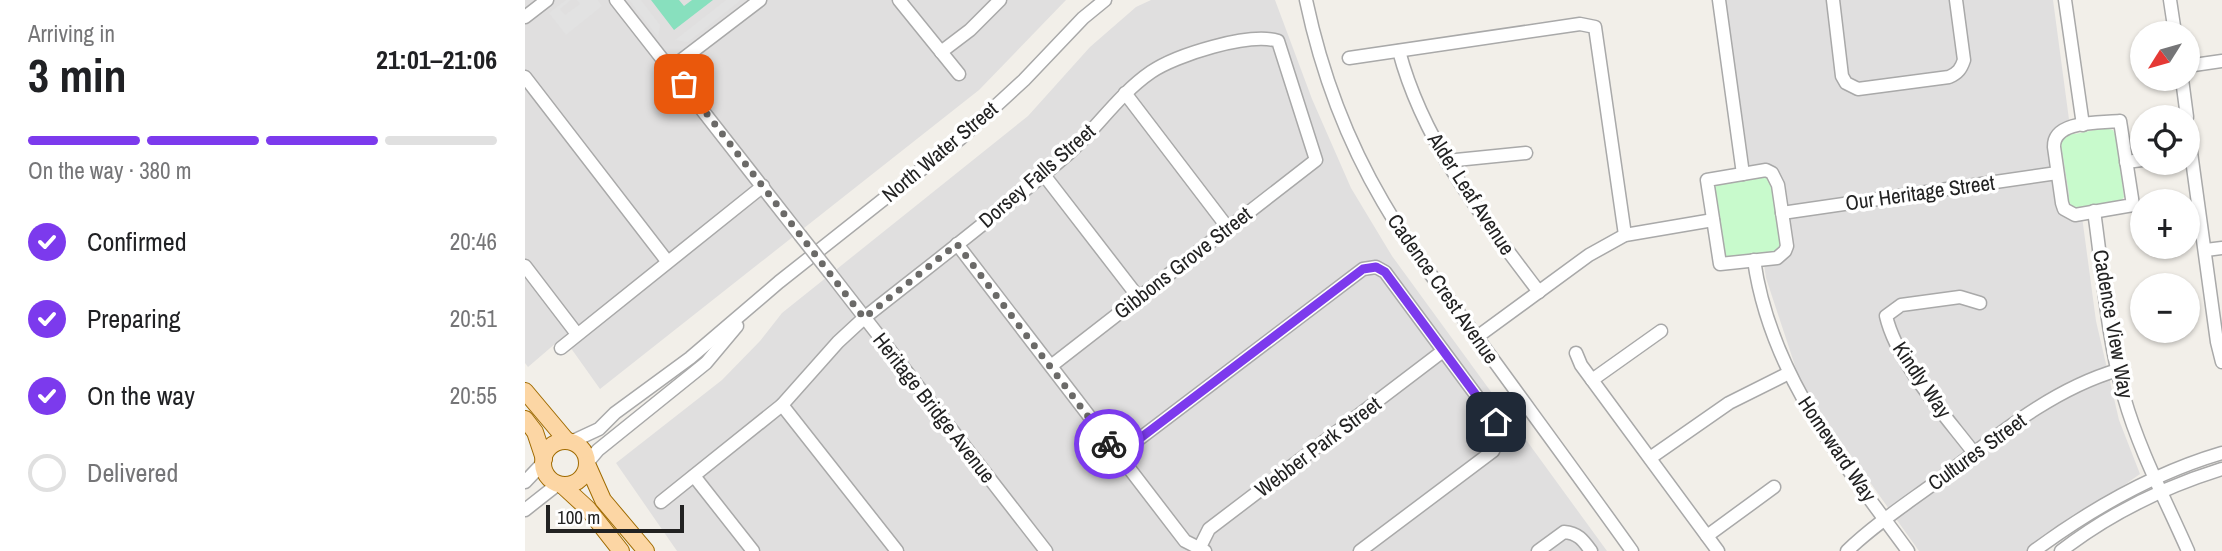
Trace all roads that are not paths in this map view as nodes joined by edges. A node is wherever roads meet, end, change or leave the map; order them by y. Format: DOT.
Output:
graph roads {
  1 [pos="547,0"];
  2 [pos="616,0"];
  3 [pos="759,0"];
  4 [pos="899,0"];
  5 [pos="1000,0"];
  6 [pos="1105,0"];
  7 [pos="1306,0"];
  8 [pos="1719,0"];
  9 [pos="1833,0"];
  10 [pos="1956,0"];
  11 [pos="2065,0"];
  12 [pos="2170,0"];
  13 [pos="525,17"];
  14 [pos="2173,21"];
  15 [pos="1399,51"];
  16 [pos="941,52"];
  17 [pos="1349,58"];
  18 [pos="2222,61"];
  19 [pos="2200,64"];
  20 [pos="671,68"];
  21 [pos="959,74"];
  22 [pos="525,76"];
  23 [pos="1125,93"];
  24 [pos="2083,125"];
  25 [pos="1527,153"];
  26 [pos="1315,160"];
  27 [pos="1446,161"];
  28 [pos="2126,162"];
  29 [pos="2130,162"];
  30 [pos="2057,173"];
  31 [pos="1743,174"];
  32 [pos="1044,175"];
  33 [pos="2193,175"];
  34 [pos="763,186"];
  35 [pos="2094,211"];
  36 [pos="1782,213"];
  37 [pos="1713,220"];
  38 [pos="1228,228"];
  39 [pos="1625,235"];
  40 [pos="957,244"];
  41 [pos="2222,248"];
  42 [pos="2206,250"];
  43 [pos="1754,260"];
  44 [pos="667,261"];
  45 [pos="525,266"];
  46 [pos="1539,292"];
  47 [pos="765,294"];
  48 [pos="1139,298"];
  49 [pos="1980,303"];
  50 [pos="864,318"];
  51 [pos="1661,331"];
  52 [pos="577,334"];
  53 [pos="1477,337"];
  54 [pos="2219,342"];
  55 [pos="561,348"];
  56 [pos="1443,351"];
  57 [pos="1576,353"];
  58 [pos="2222,362"];
  59 [pos="1051,366"];
  60 [pos="2118,370"];
  61 [pos="1789,373"];
  62 [pos="1592,380"];
  63 [pos="525,391"];
  64 [pos="782,405"];
  65 [pos="525,419"];
  66 [pos="569,442"];
  67 [pos="1974,453"];
  68 [pos="2222,453"];
  69 [pos="1118,455"];
  70 [pos="1650,458"];
  71 [pos="543,461"];
  72 [pos="587,464"];
  73 [pos="2222,469"];
  74 [pos="695,476"];
  75 [pos="2156,477"];
  76 [pos="525,482"];
  77 [pos="560,484"];
  78 [pos="1774,487"];
  79 [pos="2162,491"];
  80 [pos="661,502"];
  81 [pos="525,510"];
  82 [pos="1885,520"];
  83 [pos="1707,536"];
  84 [pos="1201,550"];
  85 [pos="621,551"];
  86 [pos="646,551"];
  87 [pos="753,551"];
  88 [pos="897,551"];
  89 [pos="1046,551"];
  90 [pos="1360,551"];
  91 [pos="1538,551"];
  92 [pos="1591,551"];
  93 [pos="1632,551"];
  94 [pos="1718,551"];
  95 [pos="1847,551"];
  96 [pos="1907,551"];
  97 [pos="2034,551"];
  98 [pos="2061,551"];
  99 [pos="2188,551"];
  1 -- 13 [label="street"];
  2 -- 20 [label="street, Heritage Bridge Avenue"];
  3 -- 20 [label="street"];
  4 -- 16 [label="street"];
  5 -- 16 [label="street"];
  6 -- 47 [label="street, North Water Street"];
  7 -- 53 [label="street, Cadence Crest Avenue"];
  8 -- 31 [label="street"];
  9 -- 10 [label="street"];
  11 -- 24 [label="street"];
  12 -- 14 [label="street"];
  15 -- 17 [label="street"];
  15 -- 27 [label="street, Alder Leaf Avenue"];
  15 -- 39 [label="street"];
  16 -- 21 [label="street"];
  18 -- 19 [label="street"];
  20 -- 34 [label="street, Heritage Bridge Avenue"];
  22 -- 44 [label="street"];
  23 -- 26 [label="street, Dorsey Falls Street"];
  23 -- 32 [label="street, Dorsey Falls Street"];
  23 -- 38 [label="street"];
  24 -- 28 [label="street"];
  24 -- 30 [label="street"];
  25 -- 27 [label="street"];
  26 -- 38 [label="street, Gibbons Grove Street"];
  27 -- 46 [label="street, Alder Leaf Avenue"];
  28 -- 29 [label="street"];
  28 -- 35 [label="street"];
  30 -- 35 [label="street"];
  30 -- 36 [label="street, Our Heritage Street"];
  31 -- 36 [label="street"];
  31 -- 37 [label="street"];
  32 -- 40 [label="street, Dorsey Falls Street"];
  32 -- 48 [label="street"];
  33 -- 42 [label="street"];
  34 -- 44 [label="street"];
  34 -- 50 [label="street, Heritage Bridge Avenue, bridge"];
  35 -- 60 [label="street, Cadence View Way"];
  36 -- 43 [label="street"];
  37 -- 39 [label="street"];
  37 -- 43 [label="street"];
  38 -- 48 [label="street, Gibbons Grove Street"];
  39 -- 46 [label="street"];
  40 -- 50 [label="street, Dorsey Falls Street"];
  40 -- 59 [label="street"];
  41 -- 42 [label="street"];
  42 -- 54 [label="street"];
  43 -- 61 [label="street, Homeward Way"];
  44 -- 52 [label="street"];
  45 -- 52 [label="street"];
  46 -- 53 [label="street"];
  47 -- 66 [label="street, North Water Street"];
  47 -- 72 [label="street, North Water Street"];
  48 -- 59 [label="street, Gibbons Grove Street"];
  49 -- 67 [label="street, Kindly Way"];
  50 -- 64 [label="street, Dorsey Falls Street"];
  50 -- 89 [label="street, Heritage Bridge Avenue"];
  51 -- 62 [label="street"];
  52 -- 55 [label="street"];
  53 -- 93 [label="street, Cadence Crest Avenue"];
  54 -- 58 [label="street"];
  56 -- 69 [label="street"];
  56 -- 84 [label="street, Webber Park Street"];
  56 -- 90 [label="street"];
  57 -- 62 [label="street"];
  59 -- 69 [label="street"];
  60 -- 67 [label="street, Cultures Street"];
  60 -- 75 [label="street, Cadence View Way"];
  61 -- 70 [label="street"];
  61 -- 82 [label="street, Homeward Way"];
  62 -- 70 [label="street"];
  63 -- 66 [label="main road"];
  64 -- 74 [label="street, Dorsey Falls Street"];
  64 -- 88 [label="street"];
  65 -- 71 [label="main road"];
  66 -- 71 [label="main road"];
  66 -- 72 [label="main road"];
  67 -- 82 [label="street, Cultures Street"];
  68 -- 75 [label="street"];
  69 -- 84 [label="street"];
  70 -- 83 [label="street"];
  71 -- 76 [label="street"];
  71 -- 77 [label="main road"];
  72 -- 77 [label="main road"];
  72 -- 86 [label="main road"];
  73 -- 79 [label="street"];
  74 -- 80 [label="street, Dorsey Falls Street"];
  74 -- 87 [label="street"];
  75 -- 79 [label="street, Cadence View Way"];
  75 -- 97 [label="street"];
  77 -- 81 [label="street"];
  77 -- 85 [label="main road"];
  78 -- 83 [label="street"];
  79 -- 98 [label="street"];
  79 -- 99 [label="street, Cadence View Way"];
  82 -- 95 [label="street, Cultures Street"];
  82 -- 96 [label="street, Homeward Way"];
  83 -- 94 [label="street"];
  91 -- 92 [label="street"];
}
